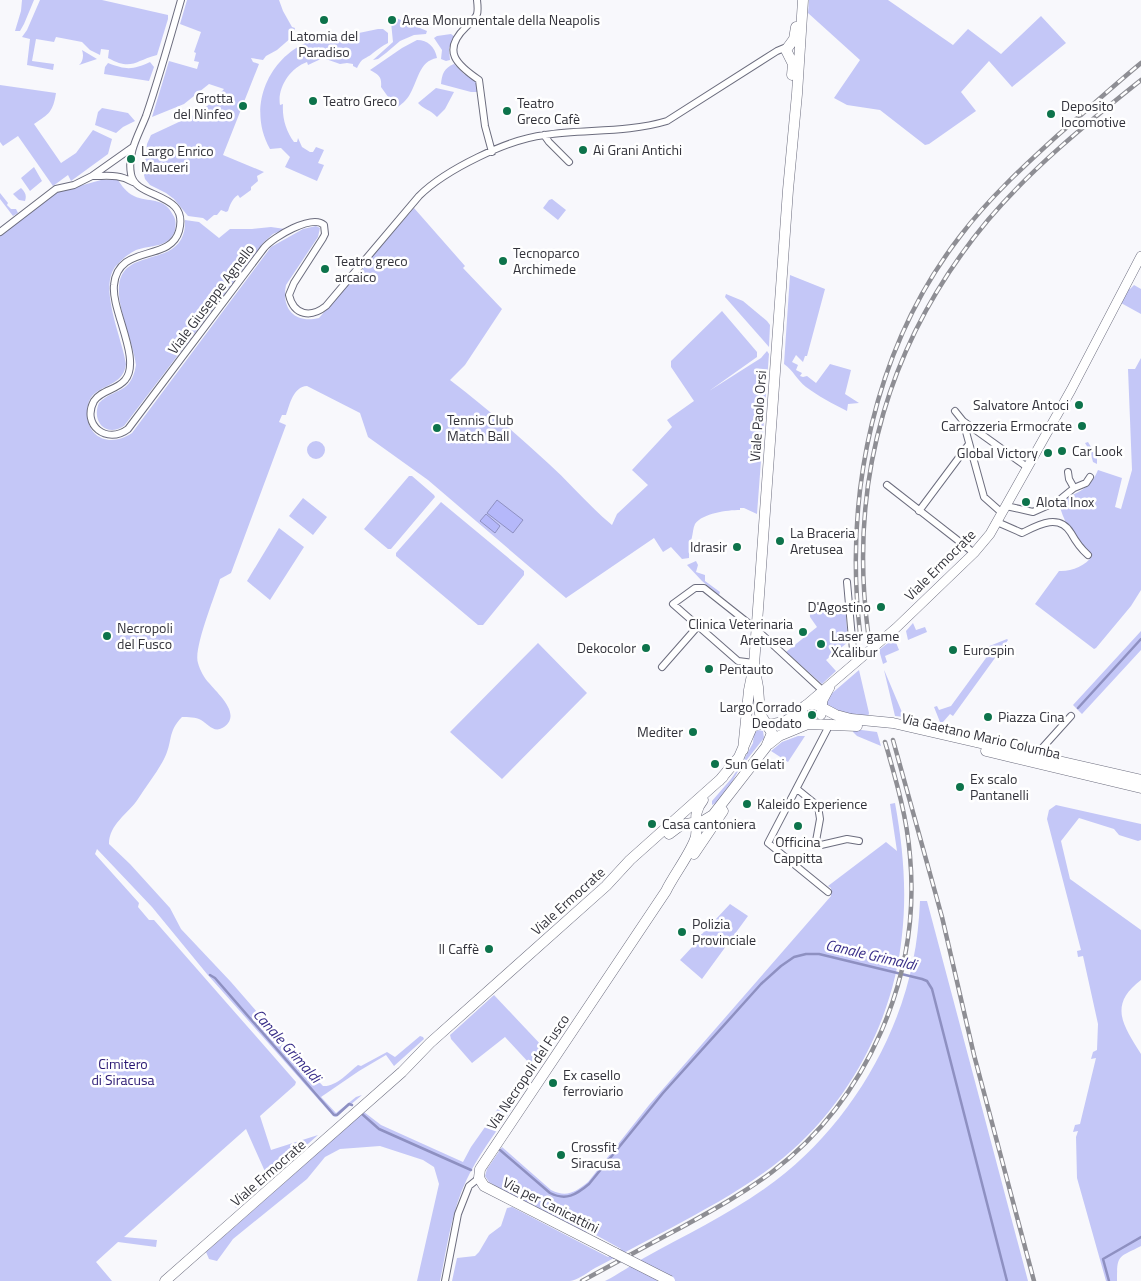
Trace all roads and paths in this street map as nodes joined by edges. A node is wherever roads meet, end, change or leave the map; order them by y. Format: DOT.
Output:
graph roads {
  1 [pos="181,0"];
  2 [pos="477,0"];
  3 [pos="798,0"];
  4 [pos="804,0"];
  5 [pos="793,51"];
  6 [pos="770,56"];
  7 [pos="544,135"];
  8 [pos="133,147"];
  9 [pos="492,152"];
  10 [pos="569,162"];
  11 [pos="92,176"];
  12 [pos="133,182"];
  13 [pos="0,232"];
  14 [pos="1141,256"];
  15 [pos="956,411"];
  16 [pos="963,421"];
  17 [pos="969,444"];
  18 [pos="1027,467"];
  19 [pos="1068,472"];
  20 [pos="1090,477"];
  21 [pos="887,485"];
  22 [pos="1074,488"];
  23 [pos="1004,510"];
  24 [pos="920,511"];
  25 [pos="997,522"];
  26 [pos="974,553"];
  27 [pos="1088,554"];
  28 [pos="847,582"];
  29 [pos="698,626"];
  30 [pos="756,630"];
  31 [pos="857,661"];
  32 [pos="754,664"];
  33 [pos="662,667"];
  34 [pos="826,688"];
  35 [pos="804,707"];
  36 [pos="821,710"];
  37 [pos="1071,716"];
  38 [pos="766,724"];
  39 [pos="811,724"];
  40 [pos="830,724"];
  41 [pos="766,747"];
  42 [pos="743,750"];
  43 [pos="1035,756"];
  44 [pos="723,777"];
  45 [pos="1141,780"];
  46 [pos="738,783"];
  47 [pos="1141,788"];
  48 [pos="796,790"];
  49 [pos="705,798"];
  50 [pos="720,806"];
  51 [pos="693,826"];
  52 [pos="706,838"];
  53 [pos="859,841"];
  54 [pos="606,886"];
  55 [pos="666,891"];
  56 [pos="828,892"];
  57 [pos="479,1178"];
  58 [pos="231,1219"];
  59 [pos="157,1281"];
  60 [pos="165,1281"];
  61 [pos="445,1281"];
  62 [pos="670,1281"];
  1 -- 8 [label="street"];
  2 -- 9 [label="street"];
  3 -- 5 [label="main road"];
  4 -- 5 [label="main road"];
  5 -- 6 [label="street, Viale Giuseppe Agnello"];
  5 -- 6 [label="street"];
  5 -- 30 [label="main road, Viale Paolo Orsi"];
  6 -- 7 [label="street, Viale Giuseppe Agnello"];
  7 -- 9 [label="street, Viale Giuseppe Agnello"];
  7 -- 10 [label="street"];
  8 -- 11 [label="street"];
  8 -- 12 [label="street"];
  9 -- 12 [label="street, Viale Giuseppe Agnello"];
  11 -- 12 [label="street"];
  11 -- 13 [label="street"];
  14 -- 18 [label="main road, Viale Ermocrate"];
  15 -- 16 [label="street"];
  16 -- 17 [label="street"];
  16 -- 18 [label="street"];
  17 -- 23 [label="street"];
  17 -- 24 [label="street"];
  18 -- 23 [label="main road, Viale Ermocrate"];
  19 -- 22 [label="street"];
  20 -- 22 [label="street"];
  21 -- 24 [label="street"];
  22 -- 23 [label="street"];
  23 -- 25 [label="main road, Viale Ermocrate"];
  24 -- 26 [label="street"];
  25 -- 26 [label="main road, Viale Ermocrate"];
  25 -- 27 [label="street"];
  26 -- 31 [label="main road, Viale Ermocrate"];
  28 -- 31 [label="street"];
  29 -- 30 [label="street"];
  29 -- 32 [label="street"];
  29 -- 33 [label="street"];
  30 -- 32 [label="main road, Viale Paolo Orsi"];
  30 -- 34 [label="street"];
  31 -- 34 [label="main road, Viale Ermocrate"];
  32 -- 38 [label="main road"];
  32 -- 42 [label="main road"];
  34 -- 35 [label="main road, Viale Ermocrate"];
  34 -- 36 [label="main road"];
  35 -- 36 [label="main road"];
  35 -- 38 [label="main road"];
  35 -- 39 [label="main road"];
  36 -- 39 [label="main road"];
  36 -- 43 [label="main road, Via Gaetano Mario Columba"];
  37 -- 43 [label="street"];
  38 -- 41 [label="main road"];
  38 -- 42 [label="main road"];
  39 -- 40 [label="main road, Via Gaetano Mario Columba"];
  39 -- 41 [label="main road"];
  40 -- 47 [label="main road, Via Gaetano Mario Columba"];
  40 -- 48 [label="street"];
  41 -- 46 [label="main road"];
  42 -- 44 [label="main road"];
  43 -- 45 [label="main road, Via Gaetano Mario Columba"];
  44 -- 49 [label="main road"];
  44 -- 54 [label="main road, Viale Ermocrate"];
  46 -- 50 [label="main road"];
  46 -- 52 [label="main road"];
  48 -- 53 [label="street"];
  48 -- 56 [label="street"];
  49 -- 50 [label="main road"];
  49 -- 51 [label="main road"];
  50 -- 51 [label="main road"];
  51 -- 52 [label="street"];
  51 -- 54 [label="main road"];
  51 -- 55 [label="main road"];
  52 -- 55 [label="main road"];
  54 -- 58 [label="main road, Viale Ermocrate"];
  55 -- 57 [label="main road, Via Necropoli del Fusco"];
  57 -- 61 [label="street, Via Necropoli del Fusco"];
  57 -- 62 [label="main road, Via per Canicattini, bridge"];
  58 -- 59 [label="main road"];
  58 -- 60 [label="main road"];
}
